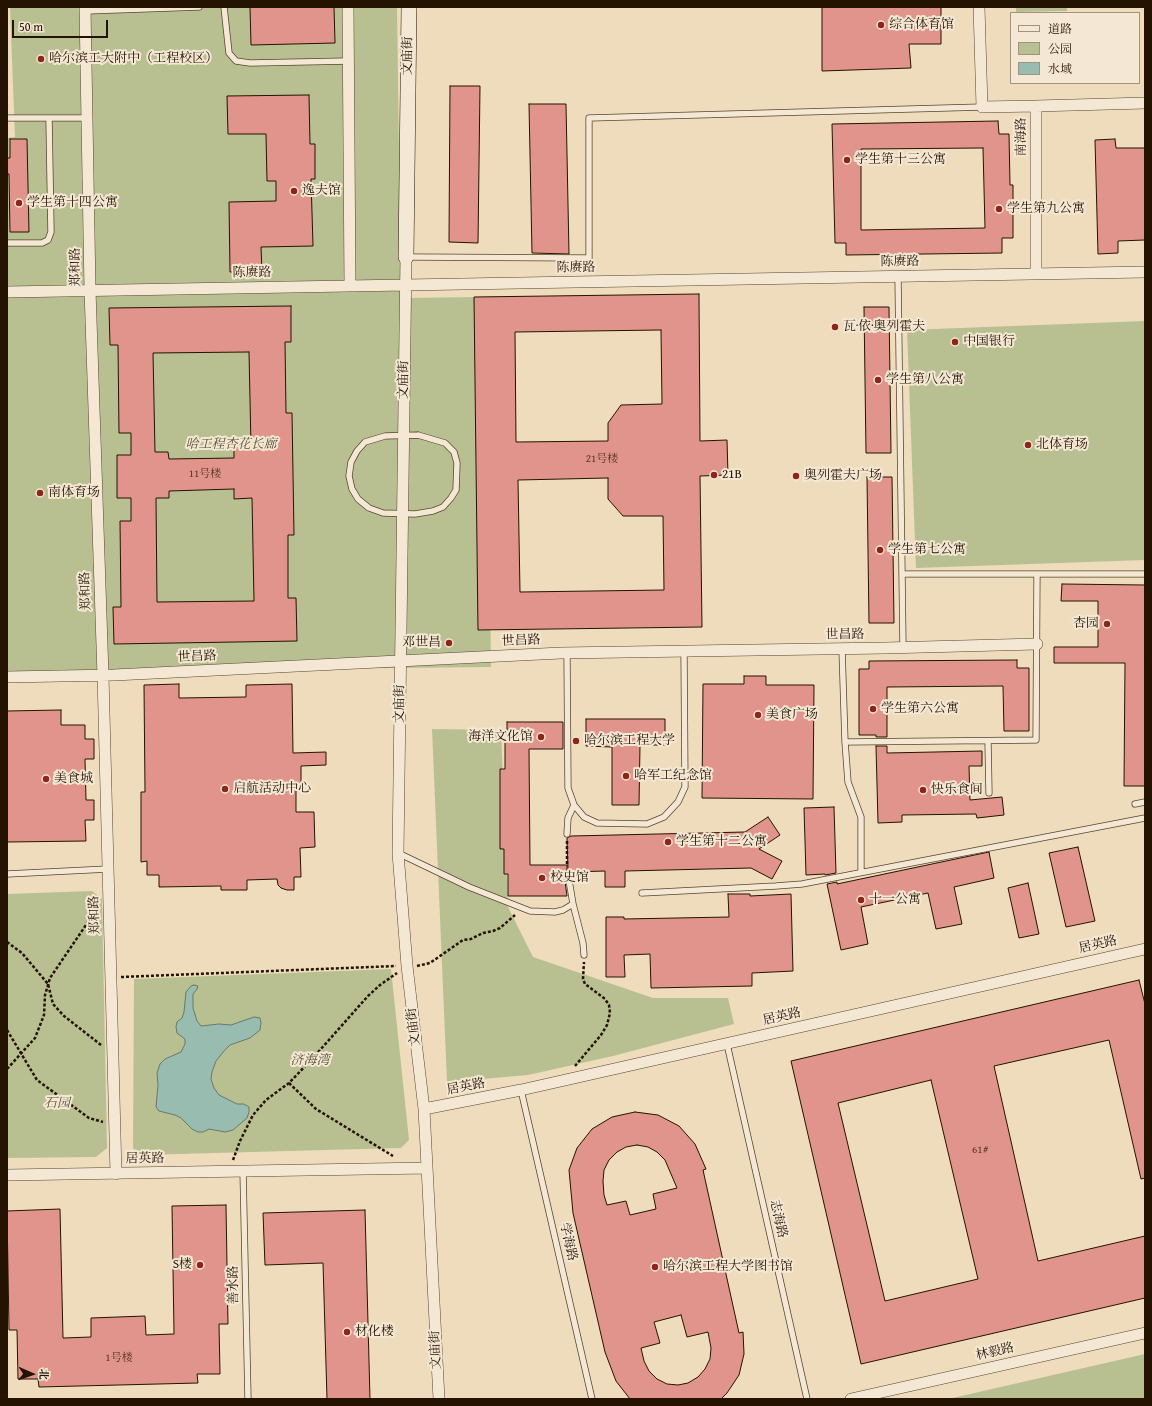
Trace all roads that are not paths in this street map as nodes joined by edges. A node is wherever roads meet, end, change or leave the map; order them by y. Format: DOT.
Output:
graph roads {
  1 [pos="199,7"];
  2 [pos="224,7"];
  3 [pos="348,7"];
  4 [pos="409,7"];
  5 [pos="979,7"];
  6 [pos="85,9"];
  7 [pos="349,61"];
  8 [pos="1145,103"];
  9 [pos="1036,106"];
  10 [pos="982,107"];
  11 [pos="7,118"];
  12 [pos="49,118"];
  13 [pos="87,118"];
  14 [pos="7,243"];
  15 [pos="406,257"];
  16 [pos="1145,272"];
  17 [pos="1036,274"];
  18 [pos="898,276"];
  19 [pos="406,285"];
  20 [pos="350,286"];
  21 [pos="90,290"];
  22 [pos="7,292"];
  23 [pos="404,435"];
  24 [pos="403,514"];
  25 [pos="902,574"];
  26 [pos="1037,574"];
  27 [pos="1145,574"];
  28 [pos="1037,644"];
  29 [pos="903,647"];
  30 [pos="842,648"];
  31 [pos="684,651"];
  32 [pos="567,653"];
  33 [pos="401,661"];
  34 [pos="103,675"];
  35 [pos="7,677"];
  36 [pos="988,740"];
  37 [pos="845,742"];
  38 [pos="989,793"];
  39 [pos="1145,802"];
  40 [pos="1135,804"];
  41 [pos="574,805"];
  42 [pos="1145,818"];
  43 [pos="567,834"];
  44 [pos="398,853"];
  45 [pos="108,869"];
  46 [pos="861,872"];
  47 [pos="7,874"];
  48 [pos="568,874"];
  49 [pos="642,893"];
  50 [pos="573,904"];
  51 [pos="1145,949"];
  52 [pos="584,955"];
  53 [pos="727,1044"];
  54 [pos="521,1090"];
  55 [pos="424,1109"];
  56 [pos="427,1168"];
  57 [pos="242,1171"];
  58 [pos="116,1174"];
  59 [pos="7,1175"];
  60 [pos="1145,1333"];
  61 [pos="248,1399"];
  62 [pos="439,1399"];
  63 [pos="592,1399"];
  64 [pos="807,1399"];
  65 [pos="851,1399"];
  1 -- 6 [label="lane"];
  2 -- 7 [label="lane"];
  3 -- 7 [label="street"];
  4 -- 15 [label="main road, 文庙街"];
  5 -- 10 [label="street"];
  6 -- 13 [label="street, 郑和路"];
  7 -- 20 [label="street"];
  8 -- 9 [label="street"];
  9 -- 10 [label="street, 南海路"];
  9 -- 17 [label="street, 南海路"];
  10 -- 15 [label="lane"];
  11 -- 12 [label="lane"];
  12 -- 13 [label="lane"];
  12 -- 14 [label="lane"];
  13 -- 21 [label="street, 郑和路"];
  15 -- 19 [label="street, 文庙街"];
  16 -- 17 [label="street, 陈赓路"];
  17 -- 18 [label="street, 陈赓路"];
  18 -- 19 [label="street, 陈赓路"];
  18 -- 25 [label="lane"];
  19 -- 20 [label="street, 陈赓路"];
  19 -- 23 [label="street, 文庙街"];
  20 -- 21 [label="street, 陈赓路"];
  21 -- 22 [label="street, 陈赓路"];
  21 -- 34 [label="street, 郑和路"];
  23 -- 24 [label="street, 文庙街"];
  23 -- 24 [label="lane"];
  23 -- 24 [label="lane"];
  24 -- 33 [label="street, 文庙街"];
  25 -- 26 [label="lane"];
  25 -- 29 [label="lane"];
  26 -- 27 [label="lane"];
  26 -- 28 [label="lane"];
  28 -- 29 [label="street, 世昌路"];
  28 -- 36 [label="lane"];
  29 -- 30 [label="street, 世昌路"];
  30 -- 31 [label="street, 世昌路"];
  30 -- 37 [label="lane"];
  31 -- 32 [label="street, 世昌路"];
  31 -- 41 [label="lane"];
  32 -- 33 [label="street, 世昌路"];
  32 -- 41 [label="lane"];
  33 -- 34 [label="street, 世昌路"];
  33 -- 44 [label="street, 文庙街"];
  34 -- 35 [label="street, 世昌路"];
  34 -- 45 [label="street, 郑和路"];
  36 -- 37 [label="lane"];
  36 -- 38 [label="lane"];
  37 -- 46 [label="lane"];
  39 -- 40 [label="lane"];
  41 -- 43 [label="lane"];
  42 -- 46 [label="lane"];
  44 -- 50 [label="lane"];
  44 -- 55 [label="street, 文庙街"];
  45 -- 47 [label="lane"];
  45 -- 58 [label="street, 郑和路"];
  46 -- 49 [label="lane"];
  48 -- 50 [label="lane"];
  50 -- 52 [label="lane"];
  51 -- 53 [label="street, 居英路"];
  53 -- 54 [label="street, 居英路"];
  53 -- 64 [label="lane, 志海路"];
  54 -- 55 [label="street, 居英路"];
  54 -- 63 [label="lane, 学海路"];
  55 -- 56 [label="street, 文庙街"];
  56 -- 57 [label="street, 居英路"];
  56 -- 62 [label="street, 文庙街"];
  57 -- 58 [label="street, 居英路"];
  57 -- 61 [label="lane, 善水路"];
  58 -- 59 [label="street, 居英路"];
  60 -- 65 [label="street, 林毅路"];
}
